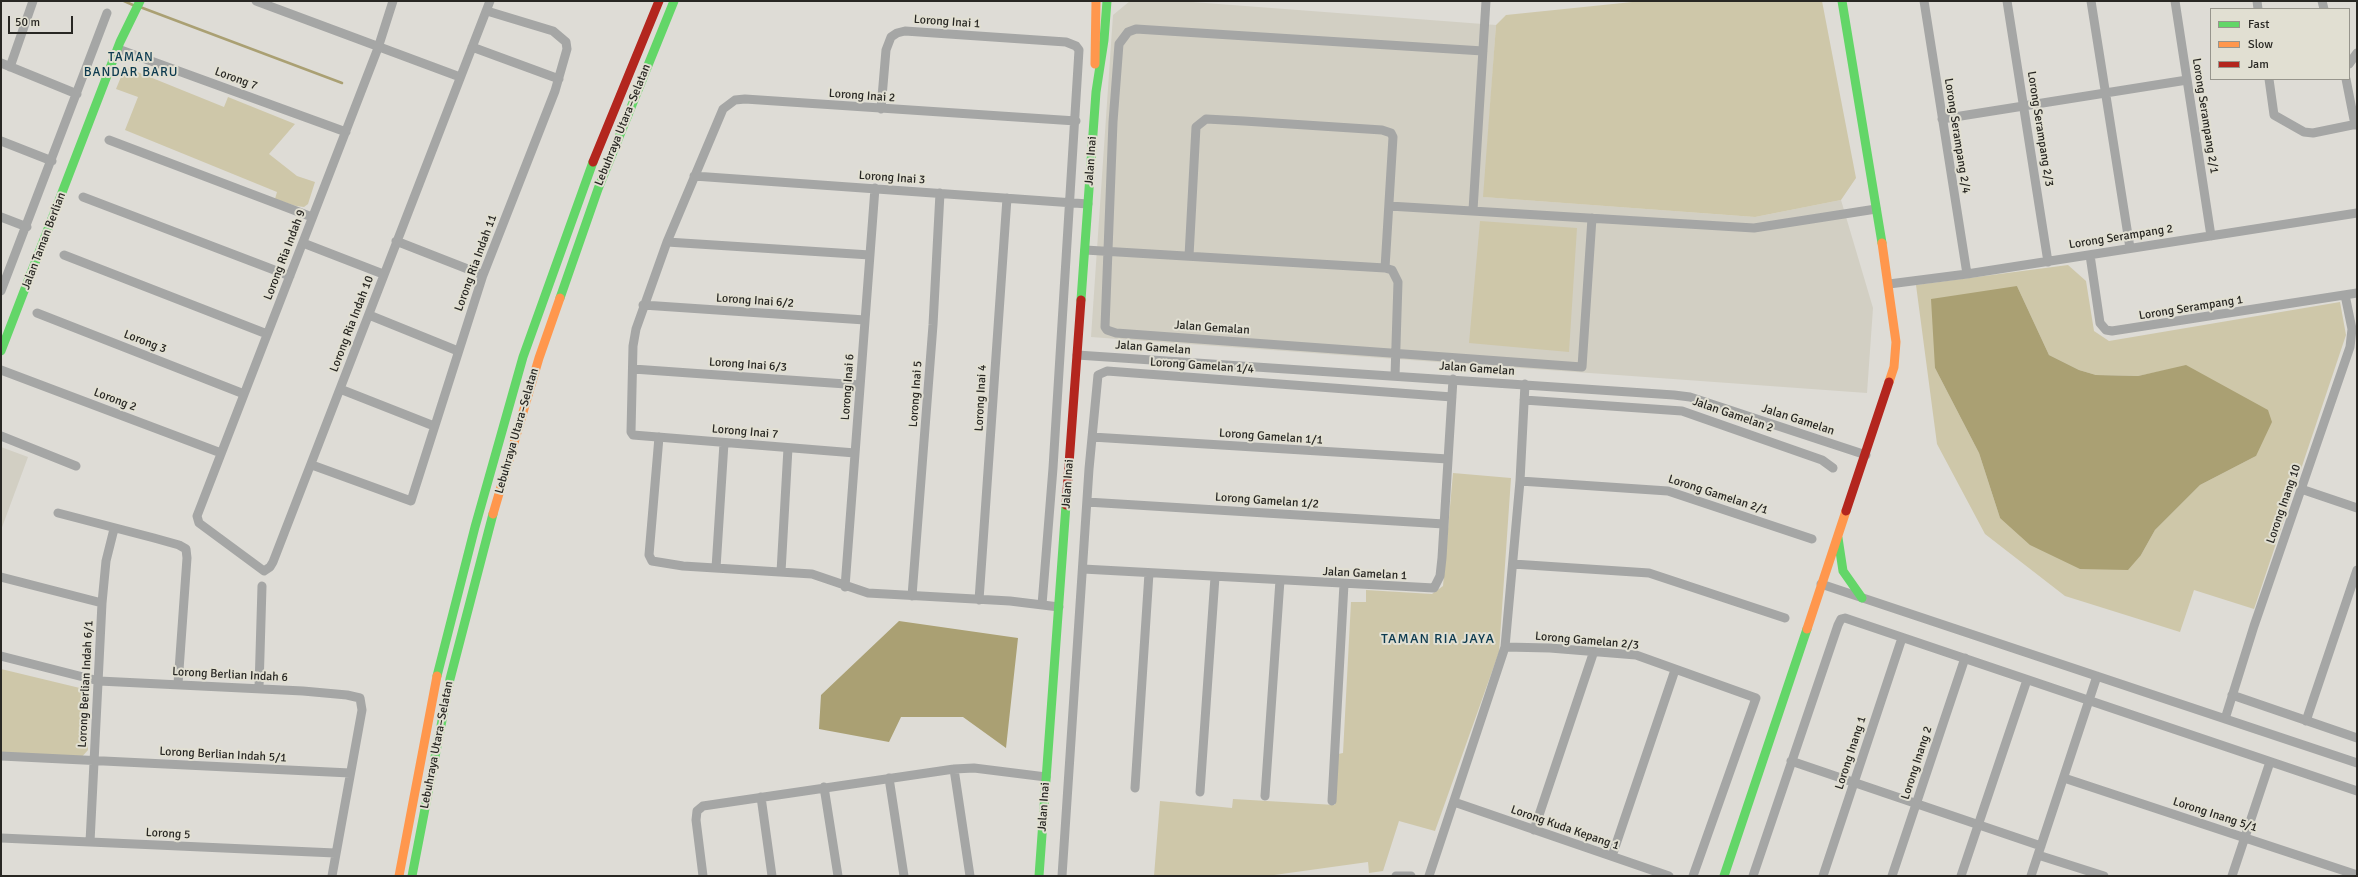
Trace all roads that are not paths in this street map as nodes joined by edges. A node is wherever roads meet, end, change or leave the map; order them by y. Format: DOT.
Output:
graph roads {
  1 [pos="33,1"];
  2 [pos="131,1"];
  3 [pos="140,1"];
  4 [pos="256,1"];
  5 [pos="393,1"];
  6 [pos="490,1"];
  7 [pos="659,1"];
  8 [pos="674,1"];
  9 [pos="1088,1"];
  10 [pos="1096,1"];
  11 [pos="1107,1"];
  12 [pos="1116,1"];
  13 [pos="1486,1"];
  14 [pos="1842,1"];
  15 [pos="1924,1"];
  16 [pos="2007,1"];
  17 [pos="2090,1"];
  18 [pos="2175,1"];
  19 [pos="487,11"];
  20 [pos="107,13"];
  21 [pos="1106,13"];
  22 [pos="129,18"];
  23 [pos="1095,20"];
  24 [pos="119,46"];
  25 [pos="472,47"];
  26 [pos="378,48"];
  27 [pos="1483,51"];
  28 [pos="2357,53"];
  29 [pos="1,63"];
  30 [pos="2350,63"];
  31 [pos="10,67"];
  32 [pos="460,77"];
  33 [pos="559,79"];
  34 [pos="2187,80"];
  35 [pos="2269,80"];
  36 [pos="2346,80"];
  37 [pos="1096,92"];
  38 [pos="77,94"];
  39 [pos="2105,94"];
  40 [pos="2024,107"];
  41 [pos="881,109"];
  42 [pos="1942,120"];
  43 [pos="1076,121"];
  44 [pos="2356,125"];
  45 [pos="346,132"];
  46 [pos="109,140"];
  47 [pos="1,141"];
  48 [pos="52,160"];
  49 [pos="694,176"];
  50 [pos="874,188"];
  51 [pos="940,193"];
  52 [pos="83,197"];
  53 [pos="1007,198"];
  54 [pos="1071,203"];
  55 [pos="1088,204"];
  56 [pos="1389,206"];
  57 [pos="1876,209"];
  58 [pos="1473,210"];
  59 [pos="2357,213"];
  60 [pos="1,217"];
  61 [pos="312,217"];
  62 [pos="1592,218"];
  63 [pos="26,227"];
  64 [pos="2211,236"];
  65 [pos="396,241"];
  66 [pos="667,242"];
  67 [pos="303,243"];
  68 [pos="2130,248"];
  69 [pos="1085,250"];
  70 [pos="1107,251"];
  71 [pos="64,255"];
  72 [pos="870,255"];
  73 [pos="2090,255"];
  74 [pos="1189,256"];
  75 [pos="2048,262"];
  76 [pos="1385,268"];
  77 [pos="383,274"];
  78 [pos="1967,274"];
  79 [pos="483,275"];
  80 [pos="290,276"];
  81 [pos="1889,284"];
  82 [pos="1,291"];
  83 [pos="2357,293"];
  84 [pos="2345,295"];
  85 [pos="643,305"];
  86 [pos="37,313"];
  87 [pos="369,315"];
  88 [pos="865,320"];
  89 [pos="267,334"];
  90 [pos="458,350"];
  91 [pos="1,351"];
  92 [pos="1395,352"];
  93 [pos="1077,355"];
  94 [pos="1,370"];
  95 [pos="633,370"];
  96 [pos="1395,376"];
  97 [pos="1453,379"];
  98 [pos="1525,384"];
  99 [pos="860,385"];
  100 [pos="340,389"];
  101 [pos="244,394"];
  102 [pos="1452,396"];
  103 [pos="1524,400"];
  104 [pos="434,426"];
  105 [pos="632,435"];
  106 [pos="1,436"];
  107 [pos="659,437"];
  108 [pos="1092,437"];
  109 [pos="724,442"];
  110 [pos="788,448"];
  111 [pos="221,453"];
  112 [pos="855,453"];
  113 [pos="1866,455"];
  114 [pos="1448,459"];
  115 [pos="312,465"];
  116 [pos="76,466"];
  117 [pos="1833,468"];
  118 [pos="1520,481"];
  119 [pos="2301,489"];
  120 [pos="1087,502"];
  121 [pos="2357,508"];
  122 [pos="58,513"];
  123 [pos="197,516"];
  124 [pos="1444,524"];
  125 [pos="114,529"];
  126 [pos="1837,537"];
  127 [pos="1812,539"];
  128 [pos="1513,564"];
  129 [pos="716,568"];
  130 [pos="1083,569"];
  131 [pos="2357,570"];
  132 [pos="781,572"];
  133 [pos="1149,573"];
  134 [pos="1,577"];
  135 [pos="1215,577"];
  136 [pos="1280,580"];
  137 [pos="1344,584"];
  138 [pos="1821,584"];
  139 [pos="262,586"];
  140 [pos="845,587"];
  141 [pos="912,596"];
  142 [pos="1862,598"];
  143 [pos="979,600"];
  144 [pos="102,602"];
  145 [pos="1042,605"];
  146 [pos="1059,607"];
  147 [pos="1785,618"];
  148 [pos="1902,638"];
  149 [pos="1505,647"];
  150 [pos="1594,651"];
  151 [pos="1,656"];
  152 [pos="1965,658"];
  153 [pos="1676,670"];
  154 [pos="2097,676"];
  155 [pos="2027,680"];
  156 [pos="99,681"];
  157 [pos="178,684"];
  158 [pos="259,688"];
  159 [pos="2232,695"];
  160 [pos="2090,701"];
  161 [pos="2225,719"];
  162 [pos="2306,721"];
  163 [pos="2357,738"];
  164 [pos="1,756"];
  165 [pos="94,761"];
  166 [pos="1791,761"];
  167 [pos="2270,762"];
  168 [pos="2357,763"];
  169 [pos="954,769"];
  170 [pos="350,773"];
  171 [pos="1046,777"];
  172 [pos="889,778"];
  173 [pos="2064,778"];
  174 [pos="1854,783"];
  175 [pos="824,787"];
  176 [pos="1135,788"];
  177 [pos="2357,791"];
  178 [pos="1200,792"];
  179 [pos="1265,796"];
  180 [pos="761,797"];
  181 [pos="1332,801"];
  182 [pos="1454,802"];
  183 [pos="1916,804"];
  184 [pos="1978,825"];
  185 [pos="1534,830"];
  186 [pos="1,838"];
  187 [pos="2245,838"];
  188 [pos="90,842"];
  189 [pos="2040,850"];
  190 [pos="335,853"];
  191 [pos="1612,856"];
  192 [pos="2357,875"];
  193 [pos="332,876"];
  194 [pos="399,876"];
  195 [pos="412,876"];
  196 [pos="703,876"];
  197 [pos="772,876"];
  198 [pos="838,876"];
  199 [pos="904,876"];
  200 [pos="970,876"];
  201 [pos="1039,876"];
  202 [pos="1062,876"];
  203 [pos="1396,876"];
  204 [pos="1411,876"];
  205 [pos="1429,876"];
  206 [pos="1670,876"];
  207 [pos="1693,876"];
  208 [pos="1724,876"];
  209 [pos="1753,876"];
  210 [pos="1823,876"];
  211 [pos="1892,876"];
  212 [pos="1961,876"];
  213 [pos="2031,876"];
  214 [pos="2104,876"];
  215 [pos="2232,876"];
  1 -- 31 [label="street"];
  2 -- 22 [label="main road"];
  3 -- 22 [label="main road"];
  4 -- 26 [label="street"];
  5 -- 26 [label="street, Lorong Ria Indah 9"];
  6 -- 19 [label="street, Lorong Ria Indah 10"];
  7 -- 194 [label="main road, Lebuhraya Utara–Selatan"];
  8 -- 195 [label="main road, Lebuhraya Utara–Selatan"];
  9 -- 23 [label="main road"];
  10 -- 23 [label="main road, Jalan Inai"];
  11 -- 21 [label="main road, Jalan Inai"];
  12 -- 21 [label="main road"];
  13 -- 27 [label="street"];
  14 -- 57 [label="main road"];
  15 -- 42 [label="street, Lorong Serampang 2/4"];
  16 -- 40 [label="street, Lorong Serampang 2/3"];
  17 -- 39 [label="street"];
  18 -- 34 [label="street, Lorong Serampang 2/1"];
  19 -- 25 [label="street, Lorong Ria Indah 10"];
  19 -- 33 [label="street, Lorong Ria Indah 11"];
  20 -- 38 [label="street"];
  21 -- 37 [label="main road, Jalan Inai"];
  22 -- 24 [label="main road, Jalan Taman Berlian"];
  23 -- 37 [label="main road, Jalan Inai"];
  24 -- 45 [label="street, Lorong 7"];
  24 -- 91 [label="main road, Jalan Taman Berlian"];
  25 -- 32 [label="street, Lorong Ria Indah 10"];
  25 -- 33 [label="street"];
  26 -- 32 [label="street"];
  26 -- 45 [label="street, Lorong Ria Indah 9"];
  27 -- 58 [label="street"];
  27 -- 70 [label="street"];
  28 -- 30 [label="street"];
  29 -- 31 [label="street"];
  31 -- 38 [label="street"];
  32 -- 65 [label="street, Lorong Ria Indah 10"];
  33 -- 79 [label="street, Lorong Ria Indah 11"];
  34 -- 39 [label="street"];
  34 -- 64 [label="street, Lorong Serampang 2/1"];
  35 -- 44 [label="street"];
  36 -- 44 [label="street"];
  37 -- 55 [label="main road, Jalan Inai"];
  38 -- 48 [label="street"];
  39 -- 40 [label="street"];
  39 -- 68 [label="street"];
  40 -- 42 [label="street"];
  40 -- 75 [label="street, Lorong Serampang 2/3"];
  41 -- 43 [label="street, Lorong Inai 2"];
  41 -- 43 [label="street, Lorong Inai 1"];
  41 -- 49 [label="street, Lorong Inai 2"];
  42 -- 78 [label="street, Lorong Serampang 2/4"];
  43 -- 54 [label="street"];
  45 -- 61 [label="street, Lorong Ria Indah 9"];
  46 -- 61 [label="street"];
  47 -- 48 [label="street"];
  48 -- 63 [label="street"];
  49 -- 50 [label="street, Lorong Inai 3"];
  49 -- 66 [label="street, Lorong Inai 2"];
  50 -- 51 [label="street, Lorong Inai 3"];
  50 -- 72 [label="street, Lorong Inai 6"];
  51 -- 53 [label="street, Lorong Inai 3"];
  51 -- 141 [label="street, Lorong Inai 5"];
  52 -- 80 [label="street"];
  53 -- 54 [label="street, Lorong Inai 3"];
  53 -- 143 [label="street, Lorong Inai 4"];
  54 -- 55 [label="street, Lorong Inai 3"];
  54 -- 145 [label="street"];
  55 -- 69 [label="main road, Jalan Inai"];
  56 -- 58 [label="street"];
  56 -- 74 [label="street"];
  56 -- 76 [label="street"];
  57 -- 62 [label="street"];
  57 -- 81 [label="main road"];
  58 -- 62 [label="street"];
  59 -- 64 [label="street, Lorong Serampang 2"];
  60 -- 63 [label="street"];
  61 -- 67 [label="street, Lorong Ria Indah 9"];
  62 -- 92 [label="street"];
  63 -- 82 [label="street"];
  64 -- 68 [label="street, Lorong Serampang 2"];
  65 -- 77 [label="street, Lorong Ria Indah 10"];
  65 -- 79 [label="street"];
  66 -- 72 [label="street"];
  66 -- 85 [label="street, Lorong Inai 2"];
  67 -- 77 [label="street"];
  67 -- 80 [label="street, Lorong Ria Indah 9"];
  68 -- 73 [label="street, Lorong Serampang 2"];
  69 -- 70 [label="street"];
  69 -- 93 [label="main road, Jalan Inai"];
  70 -- 74 [label="street"];
  70 -- 92 [label="street, Jalan Gemalan"];
  71 -- 89 [label="street"];
  72 -- 88 [label="street, Lorong Inai 6"];
  73 -- 75 [label="street, Lorong Serampang 2"];
  73 -- 84 [label="street, Lorong Serampang 1"];
  74 -- 76 [label="street"];
  75 -- 78 [label="street, Lorong Serampang 2"];
  76 -- 92 [label="street"];
  77 -- 87 [label="street, Lorong Ria Indah 10"];
  78 -- 81 [label="street, Lorong Serampang 2"];
  79 -- 90 [label="street, Lorong Ria Indah 11"];
  80 -- 89 [label="street, Lorong Ria Indah 9"];
  81 -- 113 [label="main road"];
  83 -- 84 [label="street, Lorong Serampang 1"];
  84 -- 119 [label="street, Lorong Inang 10"];
  85 -- 88 [label="street, Lorong Inai 6/2"];
  85 -- 95 [label="street, Lorong Inai 2"];
  86 -- 101 [label="street, Lorong 3"];
  87 -- 90 [label="street"];
  87 -- 100 [label="street, Lorong Ria Indah 10"];
  88 -- 99 [label="street, Lorong Inai 6"];
  89 -- 101 [label="street, Lorong Ria Indah 9"];
  90 -- 104 [label="street, Lorong Ria Indah 11"];
  92 -- 96 [label="street"];
  93 -- 96 [label="street, Jalan Gamelan"];
  93 -- 146 [label="main road, Jalan Inai"];
  94 -- 111 [label="street, Lorong 2"];
  95 -- 99 [label="street, Lorong Inai 6/3"];
  95 -- 105 [label="street, Lorong Inai 2"];
  96 -- 97 [label="street, Jalan Gamelan"];
  97 -- 98 [label="street, Jalan Gamelan"];
  97 -- 102 [label="street, Jalan Gamelan 1"];
  98 -- 103 [label="street"];
  98 -- 113 [label="street, Jalan Gamelan"];
  99 -- 112 [label="street, Lorong Inai 6"];
  100 -- 104 [label="street"];
  100 -- 115 [label="street, Lorong Ria Indah 10"];
  101 -- 111 [label="street, Lorong Ria Indah 9"];
  102 -- 108 [label="street, Lorong Gamelan 1/4"];
  102 -- 114 [label="street, Jalan Gamelan 1"];
  103 -- 117 [label="street, Jalan Gamelan 2"];
  103 -- 118 [label="street"];
  104 -- 115 [label="street, Lorong Ria Indah 11"];
  105 -- 107 [label="street, Lorong Inai 7"];
  106 -- 116 [label="street"];
  107 -- 109 [label="street, Lorong Inai 7"];
  107 -- 129 [label="street"];
  108 -- 114 [label="street, Lorong Gamelan 1/1"];
  108 -- 120 [label="street, Lorong Gamelan 1/4"];
  109 -- 110 [label="street, Lorong Inai 7"];
  109 -- 129 [label="street"];
  110 -- 112 [label="street, Lorong Inai 7"];
  110 -- 132 [label="street"];
  111 -- 123 [label="street, Lorong Ria Indah 9"];
  112 -- 140 [label="street, Lorong Inai 6"];
  113 -- 126 [label="main road"];
  114 -- 124 [label="street, Jalan Gamelan 1"];
  115 -- 123 [label="street, Lorong Ria Indah 10"];
  118 -- 127 [label="street, Lorong Gamelan 2/1"];
  118 -- 128 [label="street"];
  119 -- 121 [label="street"];
  119 -- 159 [label="street, Lorong Inang 10"];
  120 -- 124 [label="street, Lorong Gamelan 1/2"];
  120 -- 130 [label="street, Lorong Gamelan 1/4"];
  122 -- 125 [label="street"];
  124 -- 137 [label="street, Jalan Gamelan 1"];
  125 -- 144 [label="street, Lorong Berlian Indah 6/1"];
  125 -- 157 [label="street"];
  126 -- 138 [label="main road"];
  126 -- 142 [label="main road"];
  128 -- 147 [label="street"];
  128 -- 149 [label="street"];
  129 -- 132 [label="street"];
  130 -- 133 [label="street, Jalan Gamelan 1"];
  130 -- 202 [label="street, Lorong Gamelan 1/4"];
  131 -- 162 [label="street"];
  132 -- 140 [label="street"];
  133 -- 135 [label="street, Jalan Gamelan 1"];
  133 -- 176 [label="street"];
  134 -- 144 [label="street"];
  135 -- 136 [label="street, Jalan Gamelan 1"];
  135 -- 178 [label="street"];
  136 -- 137 [label="street, Jalan Gamelan 1"];
  136 -- 179 [label="street"];
  137 -- 181 [label="street"];
  138 -- 142 [label="street"];
  138 -- 208 [label="main road"];
  139 -- 158 [label="street"];
  140 -- 141 [label="street"];
  141 -- 143 [label="street"];
  142 -- 154 [label="street"];
  143 -- 145 [label="street"];
  144 -- 156 [label="street, Lorong Berlian Indah 6/1"];
  145 -- 146 [label="street"];
  146 -- 171 [label="main road, Jalan Inai"];
  148 -- 152 [label="street"];
  148 -- 166 [label="street"];
  148 -- 174 [label="street, Lorong Inang 1"];
  149 -- 150 [label="street, Lorong Gamelan 2/3"];
  149 -- 182 [label="street"];
  150 -- 153 [label="street, Lorong Gamelan 2/3"];
  150 -- 185 [label="street"];
  151 -- 156 [label="street, Lorong Berlian Indah 6"];
  152 -- 155 [label="street"];
  152 -- 183 [label="street, Lorong Inang 2"];
  153 -- 191 [label="street"];
  153 -- 207 [label="street, Lorong Gamelan 2/3"];
  154 -- 160 [label="street"];
  154 -- 161 [label="street"];
  155 -- 160 [label="street"];
  155 -- 184 [label="street"];
  156 -- 157 [label="street, Lorong Berlian Indah 6"];
  156 -- 165 [label="street, Lorong Berlian Indah 6/1"];
  157 -- 158 [label="street, Lorong Berlian Indah 6"];
  158 -- 170 [label="street, Lorong Berlian Indah 6"];
  159 -- 161 [label="street, Lorong Inang 10"];
  159 -- 162 [label="street"];
  160 -- 167 [label="street"];
  160 -- 173 [label="street"];
  161 -- 168 [label="street"];
  162 -- 163 [label="street"];
  164 -- 165 [label="street, Lorong Berlian Indah 5/1"];
  165 -- 170 [label="street, Lorong Berlian Indah 5/1"];
  165 -- 188 [label="street, Lorong Berlian Indah 6/1"];
  166 -- 174 [label="street"];
  166 -- 209 [label="street"];
  167 -- 177 [label="street"];
  167 -- 187 [label="street"];
  169 -- 171 [label="street"];
  169 -- 172 [label="street"];
  169 -- 200 [label="street"];
  170 -- 190 [label="street"];
  171 -- 201 [label="main road, Jalan Inai"];
  172 -- 175 [label="street"];
  172 -- 199 [label="street"];
  173 -- 187 [label="street, Lorong Inang 5/1"];
  173 -- 189 [label="street"];
  174 -- 183 [label="street"];
  174 -- 210 [label="street, Lorong Inang 1"];
  175 -- 180 [label="street"];
  175 -- 198 [label="street"];
  180 -- 196 [label="street"];
  180 -- 197 [label="street"];
  182 -- 185 [label="street, Lorong Kuda Kepang 1"];
  182 -- 205 [label="street"];
  183 -- 184 [label="street"];
  183 -- 211 [label="street, Lorong Inang 2"];
  184 -- 189 [label="street"];
  184 -- 212 [label="street"];
  185 -- 191 [label="street, Lorong Kuda Kepang 1"];
  186 -- 188 [label="street, Lorong 5"];
  187 -- 192 [label="street, Lorong Inang 5/1"];
  187 -- 215 [label="street"];
  188 -- 190 [label="street, Lorong 5"];
  189 -- 213 [label="street"];
  189 -- 214 [label="street"];
  190 -- 193 [label="street"];
  191 -- 206 [label="street, Lorong Kuda Kepang 1"];
  203 -- 204 [label="street"];
}
